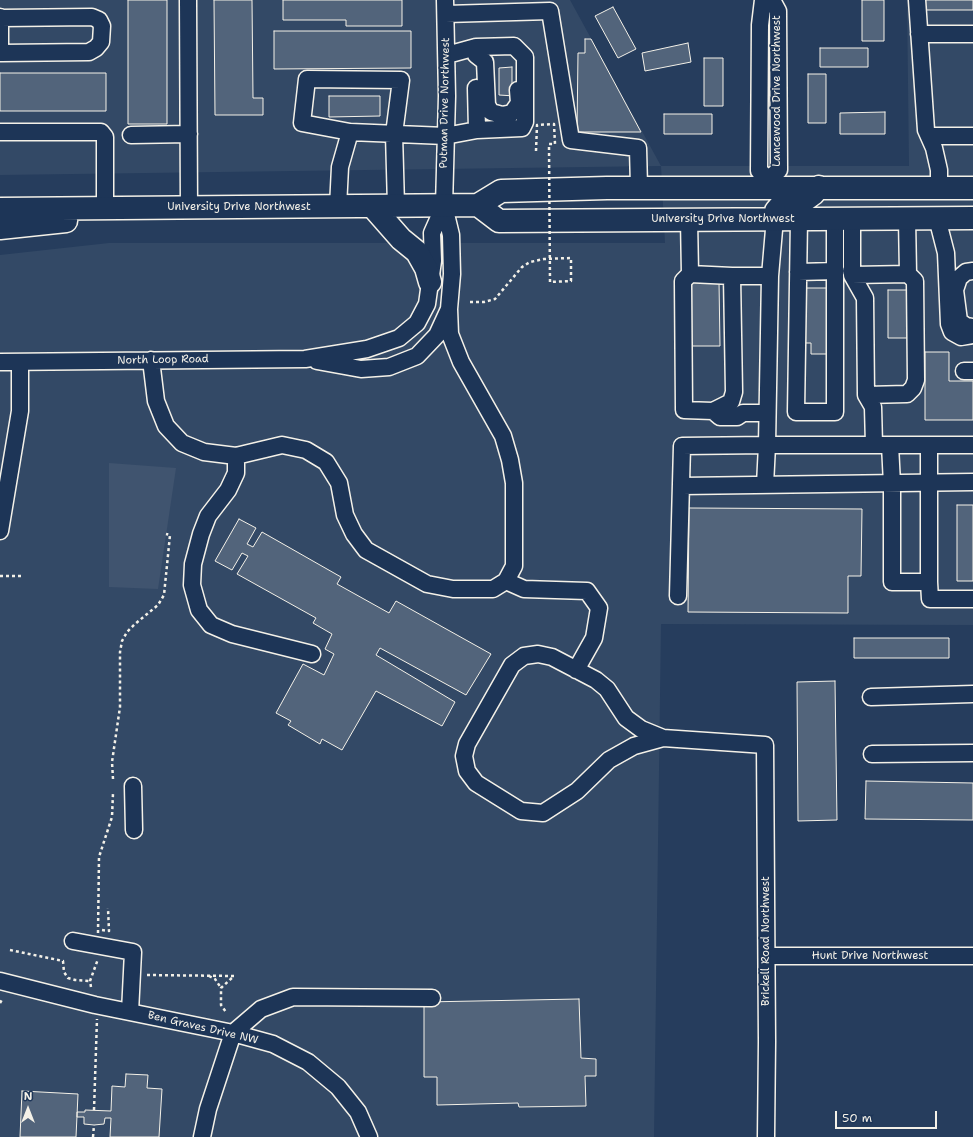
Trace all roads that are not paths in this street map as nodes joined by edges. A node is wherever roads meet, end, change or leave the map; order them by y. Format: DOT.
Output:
graph roads {
  1 [pos="188,0"];
  2 [pos="764,0"];
  3 [pos="772,0"];
  4 [pos="917,0"];
  5 [pos="446,7"];
  6 [pos="0,18"];
  7 [pos="919,34"];
  8 [pos="973,34"];
  9 [pos="476,51"];
  10 [pos="520,51"];
  11 [pos="0,53"];
  12 [pos="447,55"];
  13 [pos="477,130"];
  14 [pos="0,132"];
  15 [pos="350,132"];
  16 [pos="189,134"];
  17 [pos="394,134"];
  18 [pos="131,135"];
  19 [pos="445,136"];
  20 [pos="929,136"];
  21 [pos="973,136"];
  22 [pos="769,183"];
  23 [pos="639,187"];
  24 [pos="819,187"];
  25 [pos="939,188"];
  26 [pos="973,188"];
  27 [pos="478,205"];
  28 [pos="338,206"];
  29 [pos="372,206"];
  30 [pos="396,206"];
  31 [pos="444,206"];
  32 [pos="106,208"];
  33 [pos="198,208"];
  34 [pos="0,209"];
  35 [pos="723,218"];
  36 [pos="775,218"];
  37 [pos="907,218"];
  38 [pos="937,218"];
  39 [pos="973,218"];
  40 [pos="689,219"];
  41 [pos="799,219"];
  42 [pos="844,219"];
  43 [pos="0,228"];
  44 [pos="947,263"];
  45 [pos="973,263"];
  46 [pos="836,271"];
  47 [pos="973,271"];
  48 [pos="798,272"];
  49 [pos="690,274"];
  50 [pos="908,274"];
  51 [pos="852,275"];
  52 [pos="732,276"];
  53 [pos="770,276"];
  54 [pos="430,282"];
  55 [pos="449,308"];
  56 [pos="973,327"];
  57 [pos="973,335"];
  58 [pos="305,359"];
  59 [pos="152,360"];
  60 [pos="0,362"];
  61 [pos="20,362"];
  62 [pos="866,395"];
  63 [pos="731,402"];
  64 [pos="713,411"];
  65 [pos="743,413"];
  66 [pos="767,413"];
  67 [pos="767,445"];
  68 [pos="890,445"];
  69 [pos="929,445"];
  70 [pos="973,445"];
  71 [pos="874,446"];
  72 [pos="236,456"];
  73 [pos="973,482"];
  74 [pos="930,483"];
  75 [pos="892,484"];
  76 [pos="765,485"];
  77 [pos="682,486"];
  78 [pos="0,531"];
  79 [pos="506,581"];
  80 [pos="929,582"];
  81 [pos="678,596"];
  82 [pos="973,599"];
  83 [pos="312,654"];
  84 [pos="576,670"];
  85 [pos="973,694"];
  86 [pos="871,697"];
  87 [pos="663,738"];
  88 [pos="973,753"];
  89 [pos="872,754"];
  90 [pos="133,786"];
  91 [pos="134,830"];
  92 [pos="73,941"];
  93 [pos="766,956"];
  94 [pos="973,956"];
  95 [pos="0,981"];
  96 [pos="432,998"];
  97 [pos="130,1012"];
  98 [pos="233,1033"];
  99 [pos="202,1137"];
  100 [pos="369,1137"];
  101 [pos="766,1137"];
  1 -- 16 [label="street"];
  2 -- 22 [label="street, Lancewood Drive Northwest"];
  3 -- 22 [label="street, Lancewood Drive Northwest"];
  4 -- 7 [label="street"];
  5 -- 12 [label="street, Putman Drive Northwest"];
  5 -- 23 [label="street"];
  6 -- 11 [label="street"];
  6 -- 11 [label="street"];
  7 -- 8 [label="street"];
  7 -- 20 [label="street"];
  9 -- 10 [label="street"];
  9 -- 10 [label="street"];
  9 -- 12 [label="street"];
  9 -- 13 [label="street"];
  10 -- 13 [label="street"];
  12 -- 19 [label="street, Putman Drive Northwest"];
  13 -- 19 [label="street"];
  14 -- 32 [label="street"];
  15 -- 17 [label="street"];
  15 -- 17 [label="street"];
  15 -- 28 [label="street"];
  16 -- 18 [label="street"];
  16 -- 33 [label="street"];
  17 -- 19 [label="street"];
  17 -- 30 [label="street"];
  19 -- 31 [label="street, Putman Drive Northwest"];
  20 -- 21 [label="street"];
  20 -- 25 [label="street"];
  22 -- 23 [label="highway, University Drive Northwest"];
  22 -- 24 [label="highway, University Drive Northwest"];
  22 -- 35 [label="highway"];
  23 -- 27 [label="highway, University Drive Northwest"];
  24 -- 25 [label="highway, University Drive Northwest"];
  24 -- 36 [label="highway"];
  25 -- 26 [label="highway, University Drive Northwest"];
  27 -- 31 [label="highway, University Drive Northwest"];
  27 -- 40 [label="highway, University Drive Northwest"];
  28 -- 29 [label="highway, University Drive Northwest"];
  28 -- 33 [label="highway, University Drive Northwest"];
  29 -- 30 [label="highway, University Drive Northwest"];
  29 -- 54 [label="highway"];
  30 -- 31 [label="highway, University Drive Northwest"];
  31 -- 54 [label="street, North Loop Road"];
  31 -- 55 [label="street, North Loop Road"];
  32 -- 33 [label="highway, University Drive Northwest"];
  32 -- 34 [label="highway, University Drive Northwest"];
  33 -- 43 [label="highway"];
  35 -- 36 [label="highway, University Drive Northwest"];
  35 -- 40 [label="highway, University Drive Northwest"];
  36 -- 41 [label="highway, University Drive Northwest"];
  36 -- 53 [label="street"];
  37 -- 38 [label="highway, University Drive Northwest"];
  37 -- 42 [label="highway, University Drive Northwest"];
  37 -- 50 [label="street"];
  38 -- 39 [label="highway, University Drive Northwest"];
  38 -- 44 [label="street"];
  40 -- 49 [label="street"];
  41 -- 42 [label="highway, University Drive Northwest"];
  41 -- 48 [label="street"];
  42 -- 46 [label="street"];
  42 -- 51 [label="street"];
  44 -- 45 [label="street"];
  44 -- 57 [label="street"];
  46 -- 48 [label="street"];
  46 -- 48 [label="street"];
  47 -- 56 [label="street"];
  49 -- 52 [label="street"];
  49 -- 64 [label="street"];
  50 -- 51 [label="street"];
  50 -- 62 [label="street"];
  51 -- 62 [label="street"];
  52 -- 53 [label="street"];
  52 -- 63 [label="street"];
  53 -- 66 [label="street"];
  54 -- 58 [label="street, North Loop Road"];
  55 -- 58 [label="street, North Loop Road"];
  55 -- 79 [label="street"];
  58 -- 59 [label="street, North Loop Road"];
  59 -- 61 [label="street, North Loop Road"];
  59 -- 72 [label="street"];
  60 -- 61 [label="street"];
  61 -- 78 [label="street"];
  62 -- 71 [label="street"];
  63 -- 64 [label="street"];
  63 -- 65 [label="street"];
  64 -- 65 [label="street"];
  65 -- 66 [label="street"];
  66 -- 67 [label="street"];
  67 -- 71 [label="street"];
  67 -- 76 [label="street"];
  67 -- 77 [label="street"];
  68 -- 69 [label="street"];
  68 -- 71 [label="street"];
  68 -- 75 [label="street"];
  69 -- 70 [label="street"];
  69 -- 74 [label="street"];
  72 -- 79 [label="street"];
  72 -- 83 [label="street"];
  73 -- 74 [label="street"];
  74 -- 75 [label="street"];
  74 -- 80 [label="street"];
  75 -- 76 [label="street"];
  75 -- 80 [label="street"];
  76 -- 77 [label="street"];
  77 -- 81 [label="street"];
  79 -- 84 [label="street"];
  80 -- 82 [label="street"];
  84 -- 87 [label="street"];
  84 -- 87 [label="street"];
  85 -- 86 [label="street"];
  87 -- 93 [label="street, Brickell Road Northwest"];
  88 -- 89 [label="street"];
  90 -- 91 [label="street"];
  92 -- 97 [label="street"];
  93 -- 94 [label="street, Hunt Drive Northwest"];
  93 -- 101 [label="street, Brickell Road Northwest"];
  95 -- 97 [label="street, Ben Graves Drive NW"];
  96 -- 98 [label="street"];
  97 -- 98 [label="street, Ben Graves Drive NW"];
  98 -- 99 [label="street"];
  98 -- 100 [label="street, Ben Graves Drive NW"];
}
